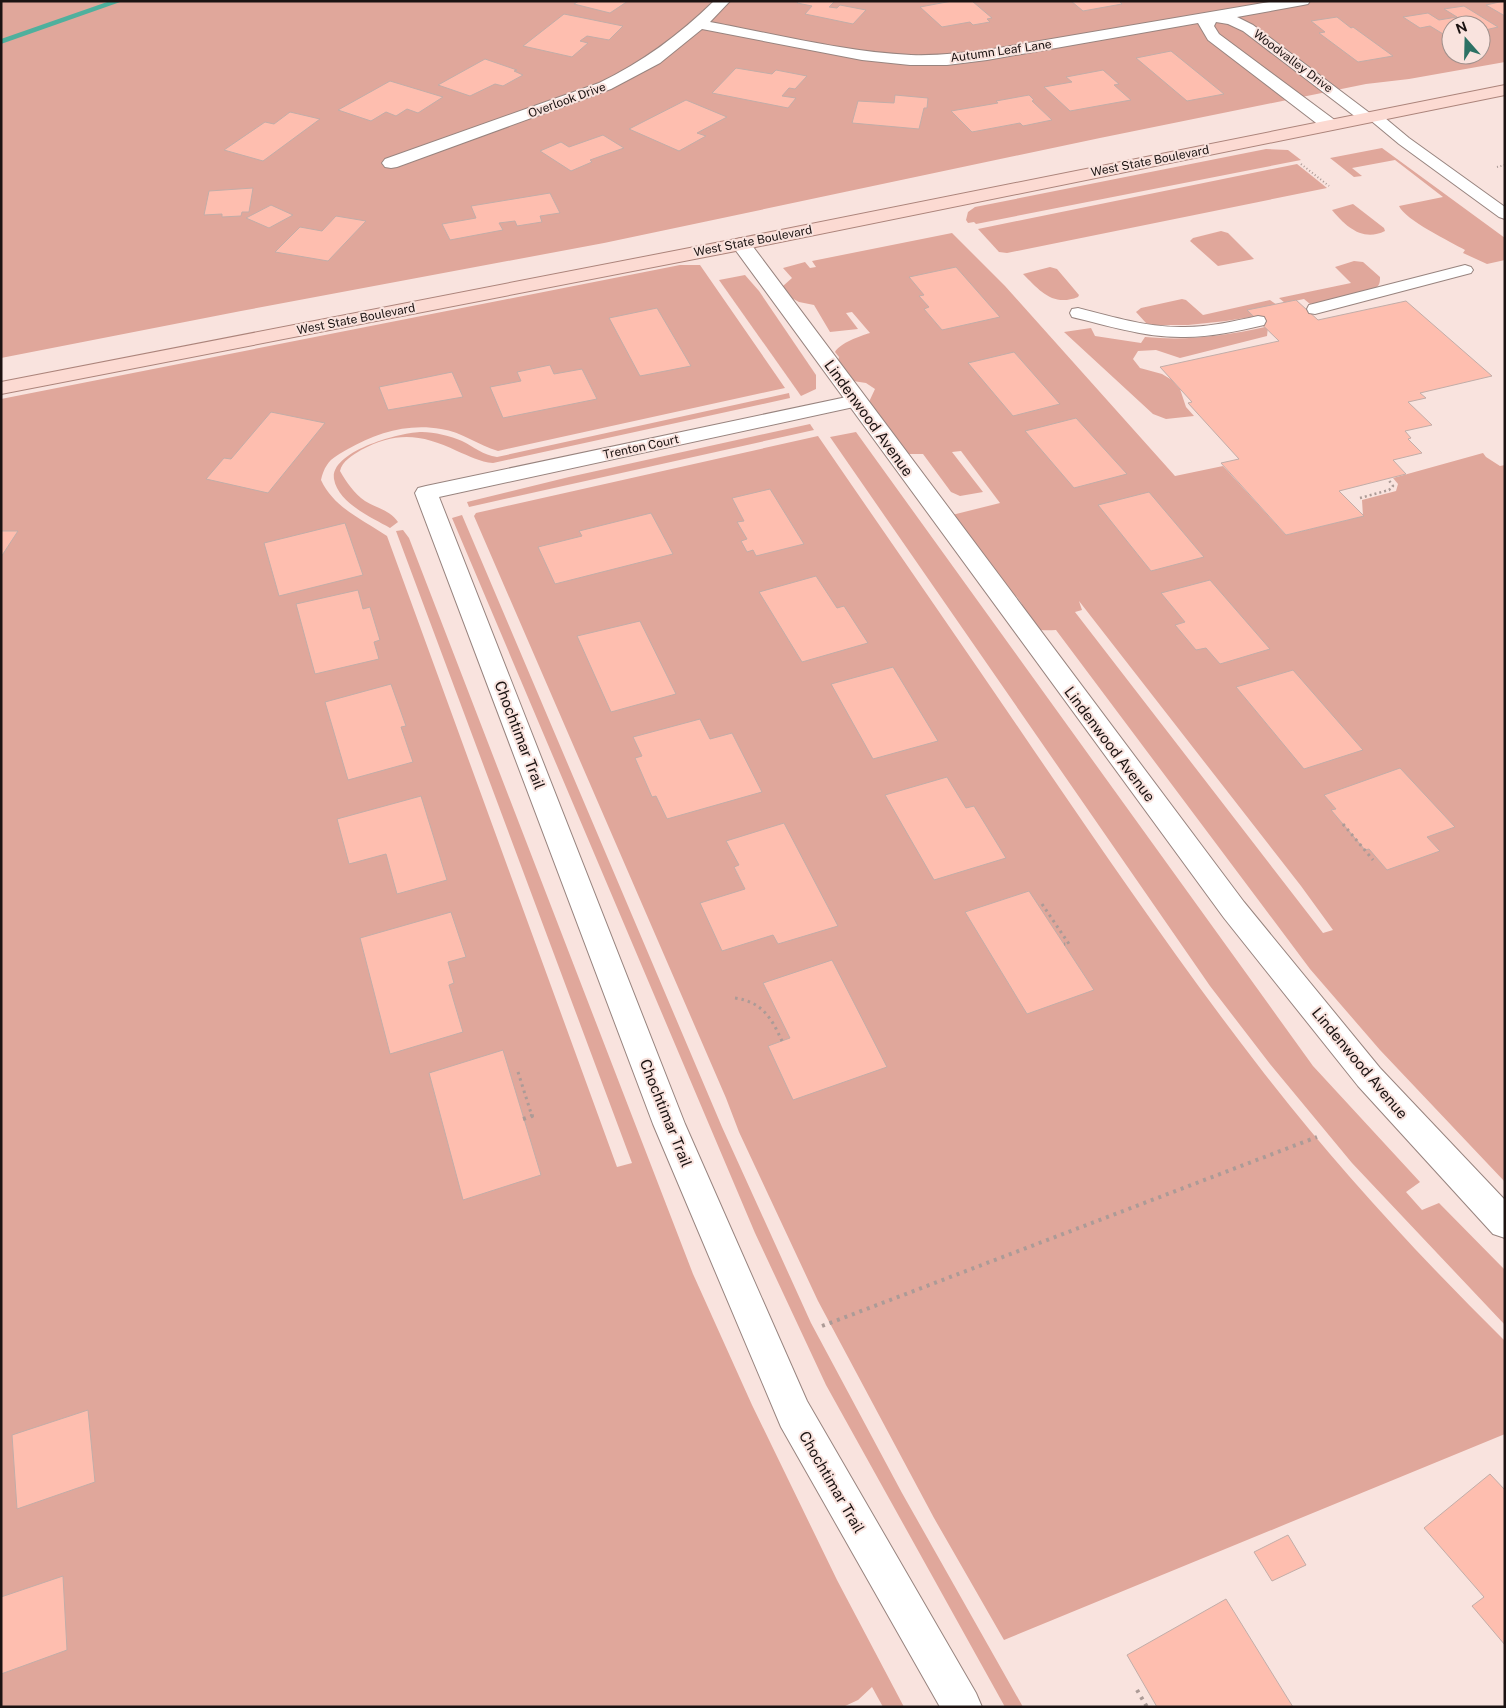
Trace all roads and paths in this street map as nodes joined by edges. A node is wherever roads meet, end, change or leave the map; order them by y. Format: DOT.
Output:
graph roads {
  1 [pos="723,1"];
  2 [pos="1303,1"];
  3 [pos="1198,6"];
  4 [pos="1212,17"];
  5 [pos="699,24"];
  6 [pos="1502,92"];
  7 [pos="1370,117"];
  8 [pos="1330,125"];
  9 [pos="1298,162"];
  10 [pos="391,163"];
  11 [pos="1329,186"];
  12 [pos="1505,214"];
  13 [pos="741,244"];
  14 [pos="1465,270"];
  15 [pos="1315,309"];
  16 [pos="1078,313"];
  17 [pos="1258,321"];
  18 [pos="1,388"];
  19 [pos="856,401"];
  20 [pos="1388,479"];
  21 [pos="426,492"];
  22 [pos="1360,498"];
  23 [pos="1344,824"];
  24 [pos="1373,860"];
  25 [pos="1042,904"];
  26 [pos="1064,944"];
  27 [pos="735,998"];
  28 [pos="782,1041"];
  29 [pos="518,1072"];
  30 [pos="524,1119"];
  31 [pos="1317,1137"];
  32 [pos="1505,1224"];
  33 [pos="822,1326"];
  34 [pos="1137,1690"];
  35 [pos="962,1707"];
  36 [pos="1147,1707"];
  1 -- 5 [label="street, Overlook Drive"];
  2 -- 4 [label="street, Autumn Leaf Lane"];
  3 -- 4 [label="street, Woodvalley Drive"];
  4 -- 5 [label="street, Autumn Leaf Lane"];
  4 -- 7 [label="street, Woodvalley Drive"];
  4 -- 8 [label="street, Woodvalley Drive"];
  5 -- 10 [label="street, Overlook Drive"];
  6 -- 7 [label="main road, West State Boulevard"];
  7 -- 8 [label="main road, West State Boulevard"];
  7 -- 12 [label="lane"];
  8 -- 13 [label="main road, West State Boulevard"];
  9 -- 11 [label="path"];
  13 -- 18 [label="main road, West State Boulevard"];
  13 -- 19 [label="street, Lindenwood Avenue"];
  14 -- 15 [label="lane"];
  16 -- 17 [label="lane"];
  19 -- 21 [label="street, Trenton Court"];
  19 -- 32 [label="street, Lindenwood Avenue"];
  20 -- 22 [label="path"];
  21 -- 35 [label="street, Chochtimar Trail"];
  23 -- 24 [label="path"];
  25 -- 26 [label="path"];
  27 -- 28 [label="path"];
  29 -- 30 [label="path"];
  31 -- 33 [label="path"];
  34 -- 36 [label="path"];
}
